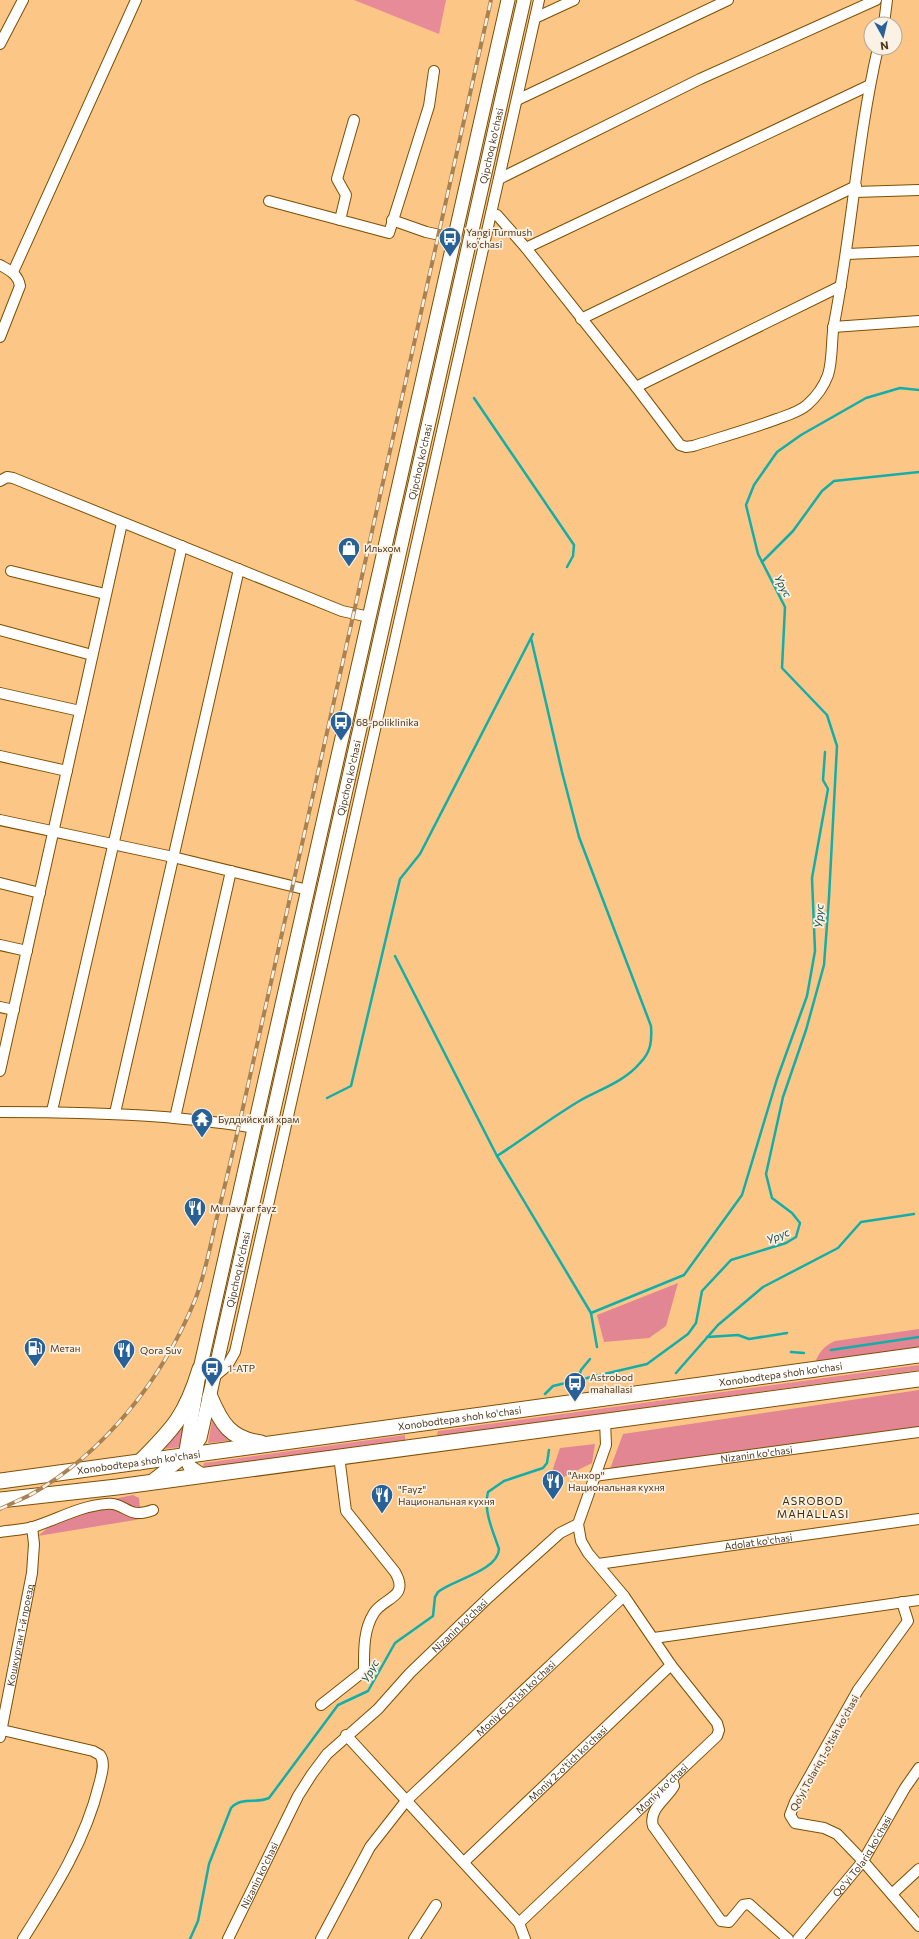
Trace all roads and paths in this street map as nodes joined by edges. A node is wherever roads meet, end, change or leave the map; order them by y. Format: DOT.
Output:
graph roads {
  1 [pos="23,0"];
  2 [pos="136,0"];
  3 [pos="508,0"];
  4 [pos="524,0"];
  5 [pos="539,0"];
  6 [pos="574,0"];
  7 [pos="728,0"];
  8 [pos="876,0"];
  9 [pos="887,0"];
  10 [pos="885,16"];
  11 [pos="535,18"];
  12 [pos="0,44"];
  13 [pos="876,56"];
  14 [pos="434,71"];
  15 [pos="870,84"];
  16 [pos="517,100"];
  17 [pos="354,120"];
  18 [pos="499,179"];
  19 [pos="856,189"];
  20 [pos="919,190"];
  21 [pos="269,201"];
  22 [pos="491,214"];
  23 [pos="340,220"];
  24 [pos="392,220"];
  25 [pos="454,238"];
  26 [pos="526,248"];
  27 [pos="919,251"];
  28 [pos="847,254"];
  29 [pos="0,265"];
  30 [pos="12,272"];
  31 [pos="842,286"];
  32 [pos="581,319"];
  33 [pos="919,321"];
  34 [pos="833,327"];
  35 [pos="0,337"];
  36 [pos="636,387"];
  37 [pos="0,480"];
  38 [pos="122,523"];
  39 [pos="182,546"];
  40 [pos="239,568"];
  41 [pos="11,570"];
  42 [pos="105,594"];
  43 [pos="369,618"];
  44 [pos="0,630"];
  45 [pos="92,655"];
  46 [pos="0,694"];
  47 [pos="80,712"];
  48 [pos="0,756"];
  49 [pos="67,771"];
  50 [pos="0,820"];
  51 [pos="54,831"];
  52 [pos="114,845"];
  53 [pos="173,857"];
  54 [pos="231,871"];
  55 [pos="0,883"];
  56 [pos="308,890"];
  57 [pos="40,893"];
  58 [pos="0,945"];
  59 [pos="27,951"];
  60 [pos="0,1007"];
  61 [pos="14,1010"];
  62 [pos="0,1071"];
  63 [pos="52,1111"];
  64 [pos="1,1113"];
  65 [pos="114,1113"];
  66 [pos="174,1118"];
  67 [pos="254,1128"];
  68 [pos="251,1143"];
  69 [pos="266,1146"];
  70 [pos="919,1356"];
  71 [pos="200,1368"];
  72 [pos="214,1377"];
  73 [pos="919,1379"];
  74 [pos="210,1397"];
  75 [pos="605,1421"];
  76 [pos="429,1423"];
  77 [pos="919,1432"];
  78 [pos="270,1444"];
  79 [pos="431,1444"];
  80 [pos="185,1456"];
  81 [pos="339,1456"];
  82 [pos="144,1461"];
  83 [pos="202,1475"];
  84 [pos="594,1476"];
  85 [pos="0,1481"];
  86 [pos="151,1482"];
  87 [pos="0,1500"];
  88 [pos="153,1510"];
  89 [pos="919,1519"];
  90 [pos="578,1524"];
  91 [pos="32,1527"];
  92 [pos="0,1532"];
  93 [pos="598,1564"];
  94 [pos="624,1596"];
  95 [pos="919,1600"];
  96 [pos="902,1602"];
  97 [pos="654,1638"];
  98 [pos="671,1665"];
  99 [pos="321,1705"];
  100 [pos="1,1734"];
  101 [pos="346,1735"];
  102 [pos="919,1768"];
  103 [pos="672,1778"];
  104 [pos="406,1801"];
  105 [pos="863,1861"];
  106 [pos="464,1862"];
  107 [pos="919,1869"];
  108 [pos="892,1894"];
  109 [pos="436,1905"];
  110 [pos="519,1923"];
  111 [pos="919,1926"];
  112 [pos="24,1939"];
  113 [pos="228,1939"];
  114 [pos="322,1939"];
  115 [pos="414,1939"];
  116 [pos="525,1939"];
  117 [pos="788,1939"];
  118 [pos="798,1939"];
  1 -- 12 [label="street"];
  2 -- 30 [label="street"];
  3 -- 25 [label="main road, Qipchoq ko'chasi"];
  4 -- 69 [label="main road, Qipchoq ko'chasi"];
  5 -- 11 [label="street"];
  6 -- 11 [label="street"];
  7 -- 16 [label="street"];
  8 -- 18 [label="street"];
  9 -- 10 [label="street"];
  11 -- 16 [label="street"];
  13 -- 15 [label="street"];
  14 -- 24 [label="street"];
  15 -- 19 [label="street"];
  15 -- 26 [label="street"];
  16 -- 18 [label="street"];
  17 -- 23 [label="street"];
  18 -- 22 [label="street"];
  19 -- 20 [label="street"];
  19 -- 28 [label="street"];
  19 -- 32 [label="street"];
  21 -- 23 [label="street"];
  22 -- 26 [label="street"];
  22 -- 72 [label="street"];
  23 -- 24 [label="street"];
  24 -- 25 [label="street"];
  25 -- 43 [label="main road, Qipchoq ko'chasi"];
  26 -- 32 [label="street"];
  27 -- 28 [label="street"];
  28 -- 31 [label="street"];
  29 -- 30 [label="street"];
  30 -- 35 [label="street"];
  31 -- 34 [label="street"];
  31 -- 36 [label="street"];
  32 -- 36 [label="street"];
  33 -- 34 [label="street"];
  34 -- 36 [label="street"];
  37 -- 38 [label="street"];
  38 -- 39 [label="street"];
  38 -- 42 [label="street"];
  39 -- 40 [label="street"];
  39 -- 52 [label="street"];
  40 -- 43 [label="street"];
  40 -- 53 [label="street"];
  41 -- 42 [label="street"];
  42 -- 45 [label="street"];
  43 -- 56 [label="main road, Qipchoq ko'chasi"];
  44 -- 45 [label="street"];
  45 -- 47 [label="street"];
  46 -- 47 [label="street"];
  47 -- 49 [label="street"];
  48 -- 49 [label="street"];
  49 -- 51 [label="street"];
  50 -- 51 [label="street"];
  51 -- 52 [label="street"];
  51 -- 57 [label="street"];
  52 -- 53 [label="street"];
  52 -- 63 [label="street"];
  53 -- 54 [label="street"];
  53 -- 65 [label="street"];
  54 -- 56 [label="street"];
  54 -- 66 [label="street"];
  55 -- 57 [label="street"];
  56 -- 67 [label="main road, Qipchoq ko'chasi"];
  57 -- 59 [label="street"];
  58 -- 59 [label="street"];
  59 -- 61 [label="street"];
  60 -- 61 [label="street"];
  61 -- 62 [label="street"];
  63 -- 64 [label="street"];
  63 -- 65 [label="street"];
  65 -- 66 [label="street"];
  66 -- 67 [label="street"];
  67 -- 68 [label="main road, Qipchoq ko'chasi"];
  68 -- 69 [label="main road"];
  68 -- 71 [label="main road, Qipchoq ko'chasi"];
  69 -- 72 [label="main road, Qipchoq ko'chasi"];
  70 -- 76 [label="highway, Xonobodtepa shoh ko'chasi"];
  71 -- 80 [label="main road, Qipchoq ko'chasi"];
  71 -- 82 [label="highway"];
  72 -- 74 [label="main road, Qipchoq ko'chasi"];
  73 -- 75 [label="highway, Xonobodtepa shoh ko'chasi"];
  74 -- 78 [label="highway"];
  74 -- 80 [label="main road, Qipchoq ko'chasi"];
  75 -- 79 [label="highway, Xonobodtepa shoh ko'chasi"];
  75 -- 84 [label="street"];
  76 -- 78 [label="highway, Xonobodtepa shoh ko'chasi"];
  76 -- 79 [label="highway"];
  77 -- 84 [label="street, Nizanin ko'chasi"];
  78 -- 80 [label="highway, Xonobodtepa shoh ko'chasi"];
  79 -- 81 [label="highway, Xonobodtepa shoh ko'chasi"];
  80 -- 82 [label="highway, Xonobodtepa shoh ko'chasi"];
  80 -- 83 [label="main road"];
  80 -- 86 [label="main road, Qipchoq ko'chasi"];
  81 -- 83 [label="highway, Xonobodtepa shoh ko'chasi"];
  81 -- 99 [label="street"];
  82 -- 85 [label="highway, Xonobodtepa shoh ko'chasi"];
  82 -- 86 [label="main road"];
  83 -- 86 [label="highway, Xonobodtepa shoh ko'chasi"];
  84 -- 90 [label="street"];
  86 -- 87 [label="highway, Xonobodtepa shoh ko'chasi"];
  88 -- 91 [label="street"];
  89 -- 93 [label="street, Adolat ko'chasi"];
  90 -- 93 [label="street, Moniy ko'chasi"];
  90 -- 101 [label="street, Nizanin ko'chasi"];
  91 -- 92 [label="street"];
  91 -- 100 [label="street, Кошкурган 1-й проезд"];
  93 -- 94 [label="street, Moniy ko'chasi"];
  94 -- 97 [label="street, Moniy ko'chasi"];
  94 -- 104 [label="street, Moniy 6-o'tish ko'chasi"];
  95 -- 96 [label="street"];
  96 -- 97 [label="street"];
  96 -- 105 [label="street, Qo'yi Tolariq 1-o'tish ko'chasi"];
  97 -- 98 [label="street, Moniy ko'chasi"];
  98 -- 103 [label="street, Moniy ko'chasi"];
  98 -- 106 [label="street, Moniy 2-o'tich ko'chasi"];
  100 -- 112 [label="street, Кошкурган 1-й проезд"];
  101 -- 104 [label="street"];
  101 -- 113 [label="street, Nizanin ko'chasi"];
  102 -- 105 [label="street, Qo'yi Tolariq ko'chasi"];
  103 -- 110 [label="street, Moniy ko'chasi"];
  103 -- 117 [label="street"];
  104 -- 106 [label="street"];
  104 -- 114 [label="street, Moniy 6-o'tish ko'chasi"];
  105 -- 108 [label="street, Qo'yi Tolariq 1-o'tish ko'chasi"];
  105 -- 118 [label="street, Qo'yi Tolariq ko'chasi"];
  106 -- 110 [label="street"];
  107 -- 108 [label="street"];
  108 -- 111 [label="street, Qo'yi Tolariq 1-o'tish ko'chasi"];
  109 -- 115 [label="street"];
  110 -- 116 [label="street"];
}
